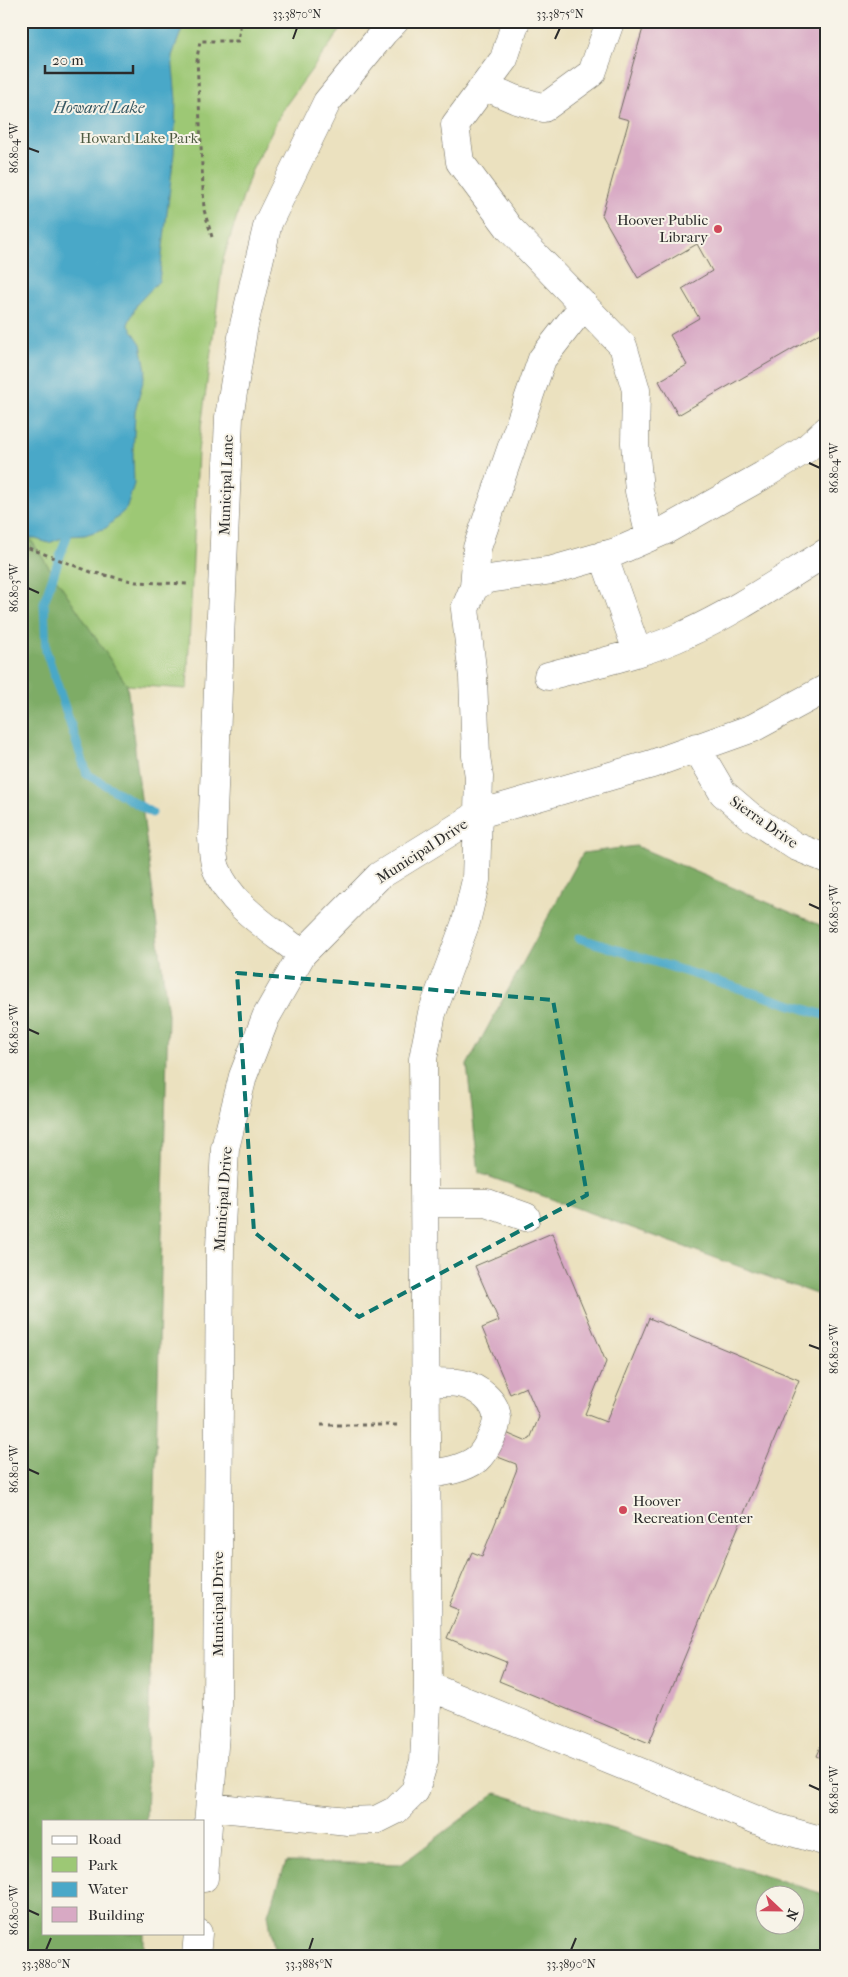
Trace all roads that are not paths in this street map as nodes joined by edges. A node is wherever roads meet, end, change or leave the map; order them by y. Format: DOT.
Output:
graph roads {
  1 [pos="395,21"];
  2 [pos="516,21"];
  3 [pos="607,23"];
  4 [pos="484,86"];
  5 [pos="584,306"];
  6 [pos="827,430"];
  7 [pos="650,537"];
  8 [pos="827,552"];
  9 [pos="603,555"];
  10 [pos="474,587"];
  11 [pos="637,651"];
  12 [pos="548,676"];
  13 [pos="827,688"];
  14 [pos="696,747"];
  15 [pos="480,814"];
  16 [pos="827,859"];
  17 [pos="302,954"];
  18 [pos="425,1203"];
  19 [pos="526,1217"];
  20 [pos="425,1382"];
  21 [pos="426,1475"];
  22 [pos="428,1686"];
  23 [pos="210,1807"];
  24 [pos="827,1842"];
  25 [pos="205,1866"];
  26 [pos="198,1934"];
  27 [pos="196,1956"];
  1 -- 17 [label="street, Municipal Lane"];
  2 -- 4 [label="street"];
  3 -- 4 [label="street"];
  4 -- 5 [label="street"];
  5 -- 7 [label="street"];
  5 -- 10 [label="street"];
  6 -- 7 [label="street"];
  7 -- 9 [label="street"];
  8 -- 11 [label="street"];
  9 -- 10 [label="street"];
  9 -- 11 [label="street"];
  10 -- 15 [label="street"];
  11 -- 12 [label="street"];
  13 -- 14 [label="street, Municipal Drive"];
  14 -- 15 [label="street, Municipal Drive"];
  14 -- 16 [label="street, Sierra Drive"];
  15 -- 17 [label="street, Municipal Drive"];
  15 -- 18 [label="street"];
  17 -- 23 [label="street, Municipal Drive"];
  18 -- 19 [label="street"];
  18 -- 20 [label="street"];
  20 -- 21 [label="street"];
  20 -- 21 [label="street"];
  21 -- 22 [label="street"];
  22 -- 23 [label="street"];
  22 -- 24 [label="street"];
  23 -- 25 [label="street, Municipal Drive"];
  26 -- 27 [label="street"];
}
